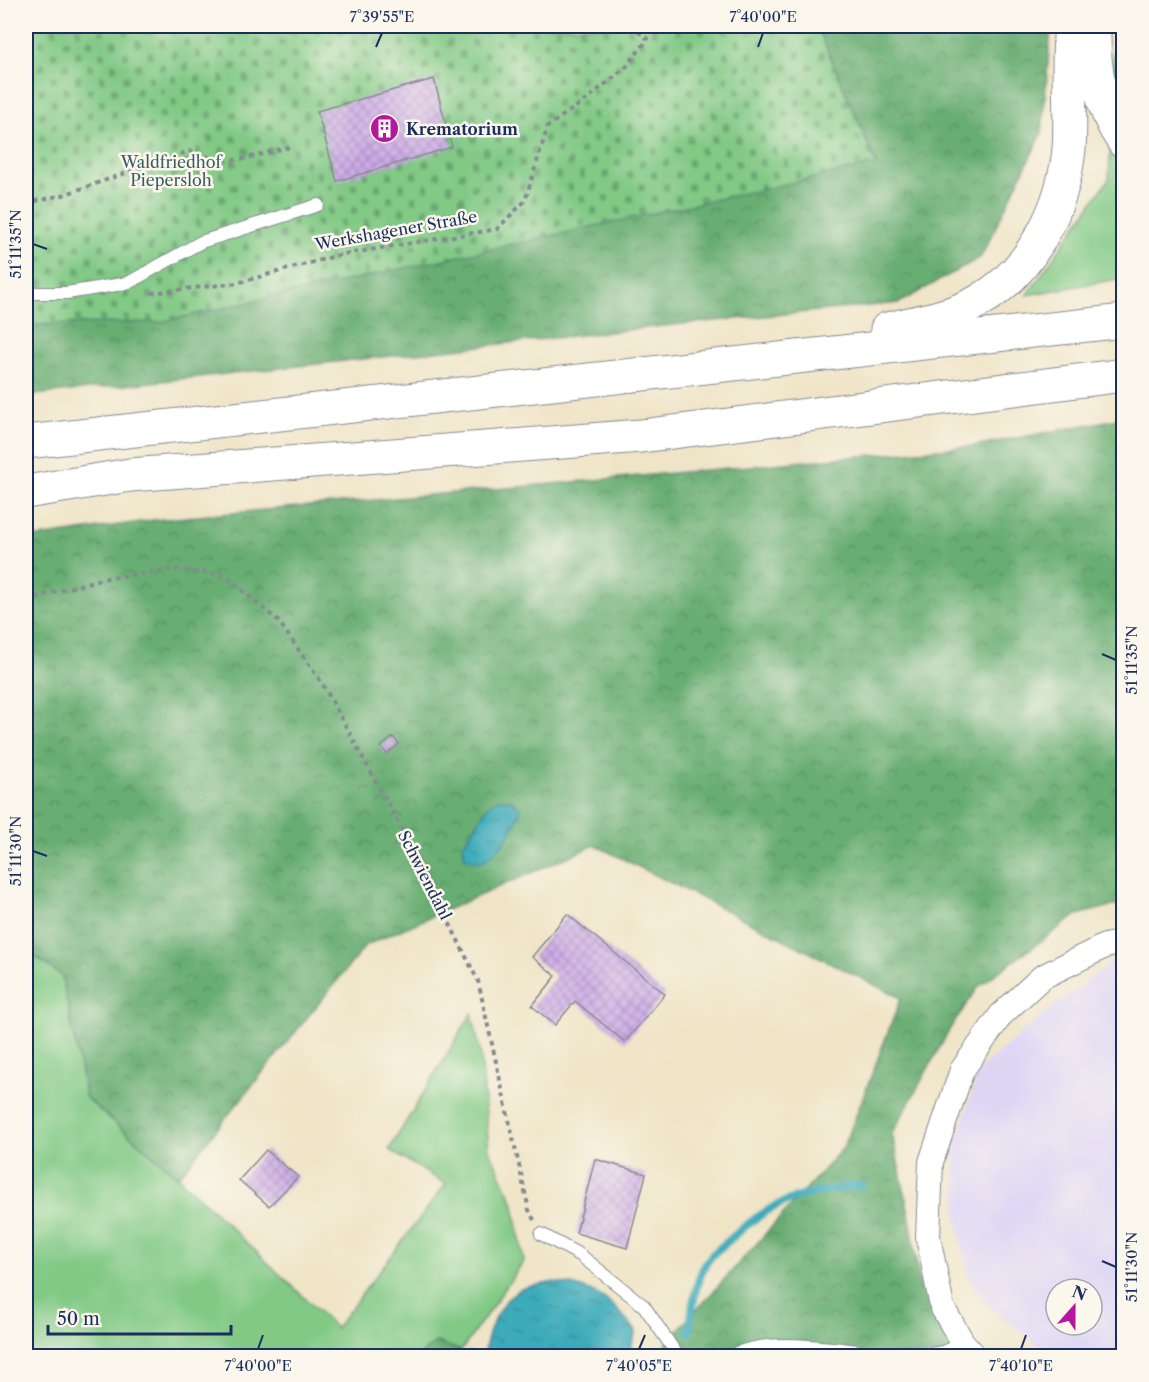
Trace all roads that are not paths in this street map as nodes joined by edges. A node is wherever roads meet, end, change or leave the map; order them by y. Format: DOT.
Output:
graph roads {
  1 [pos="1071,26"];
  2 [pos="1094,26"];
  3 [pos="1124,142"];
  4 [pos="318,205"];
  5 [pos="26,293"];
  6 [pos="1124,321"];
  7 [pos="755,362"];
  8 [pos="1124,375"];
  9 [pos="26,442"];
  10 [pos="26,492"];
  11 [pos="1124,942"];
  12 [pos="541,1234"];
  13 [pos="969,1350"];
  14 [pos="678,1356"];
  15 [pos="730,1356"];
  1 -- 7 [label="highway"];
  2 -- 3 [label="highway"];
  4 -- 5 [label="lane"];
  6 -- 7 [label="highway"];
  7 -- 9 [label="highway"];
  8 -- 10 [label="highway"];
  11 -- 13 [label="street"];
  12 -- 14 [label="lane"];
  13 -- 15 [label="lane"];
}
